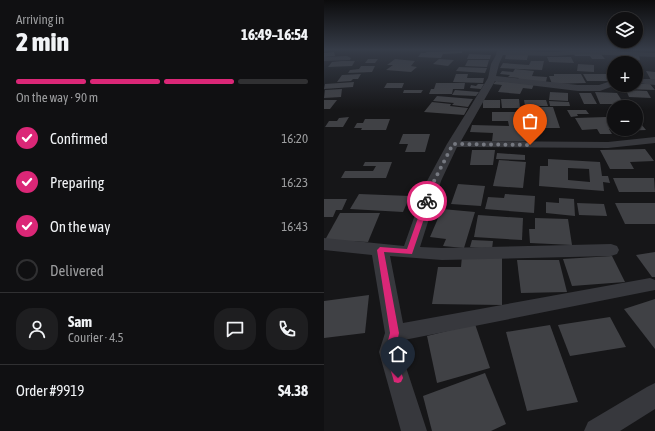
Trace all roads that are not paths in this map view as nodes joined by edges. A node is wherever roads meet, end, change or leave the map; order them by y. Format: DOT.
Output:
graph roads {
  1 [pos="494,70"];
  2 [pos="492,78"];
  3 [pos="643,81"];
  4 [pos="655,82"];
  5 [pos="607,86"];
  6 [pos="655,140"];
  7 [pos="453,144"];
  8 [pos="324,244"];
  9 [pos="380,250"];
  10 [pos="611,250"];
  11 [pos="410,252"];
  12 [pos="650,285"];
  13 [pos="395,333"];
  14 [pos="655,395"];
  15 [pos="414,431"];
  16 [pos="597,431"];
  1 -- 2 [label="street"];
  2 -- 5 [label="street"];
  2 -- 7 [label="street"];
  3 -- 4 [label="street"];
  6 -- 7 [label="street"];
  7 -- 11 [label="street"];
  8 -- 9 [label="street"];
  9 -- 11 [label="street"];
  9 -- 13 [label="street"];
  10 -- 11 [label="street"];
  12 -- 13 [label="street"];
  13 -- 15 [label="street"];
  14 -- 16 [label="street"];
}
